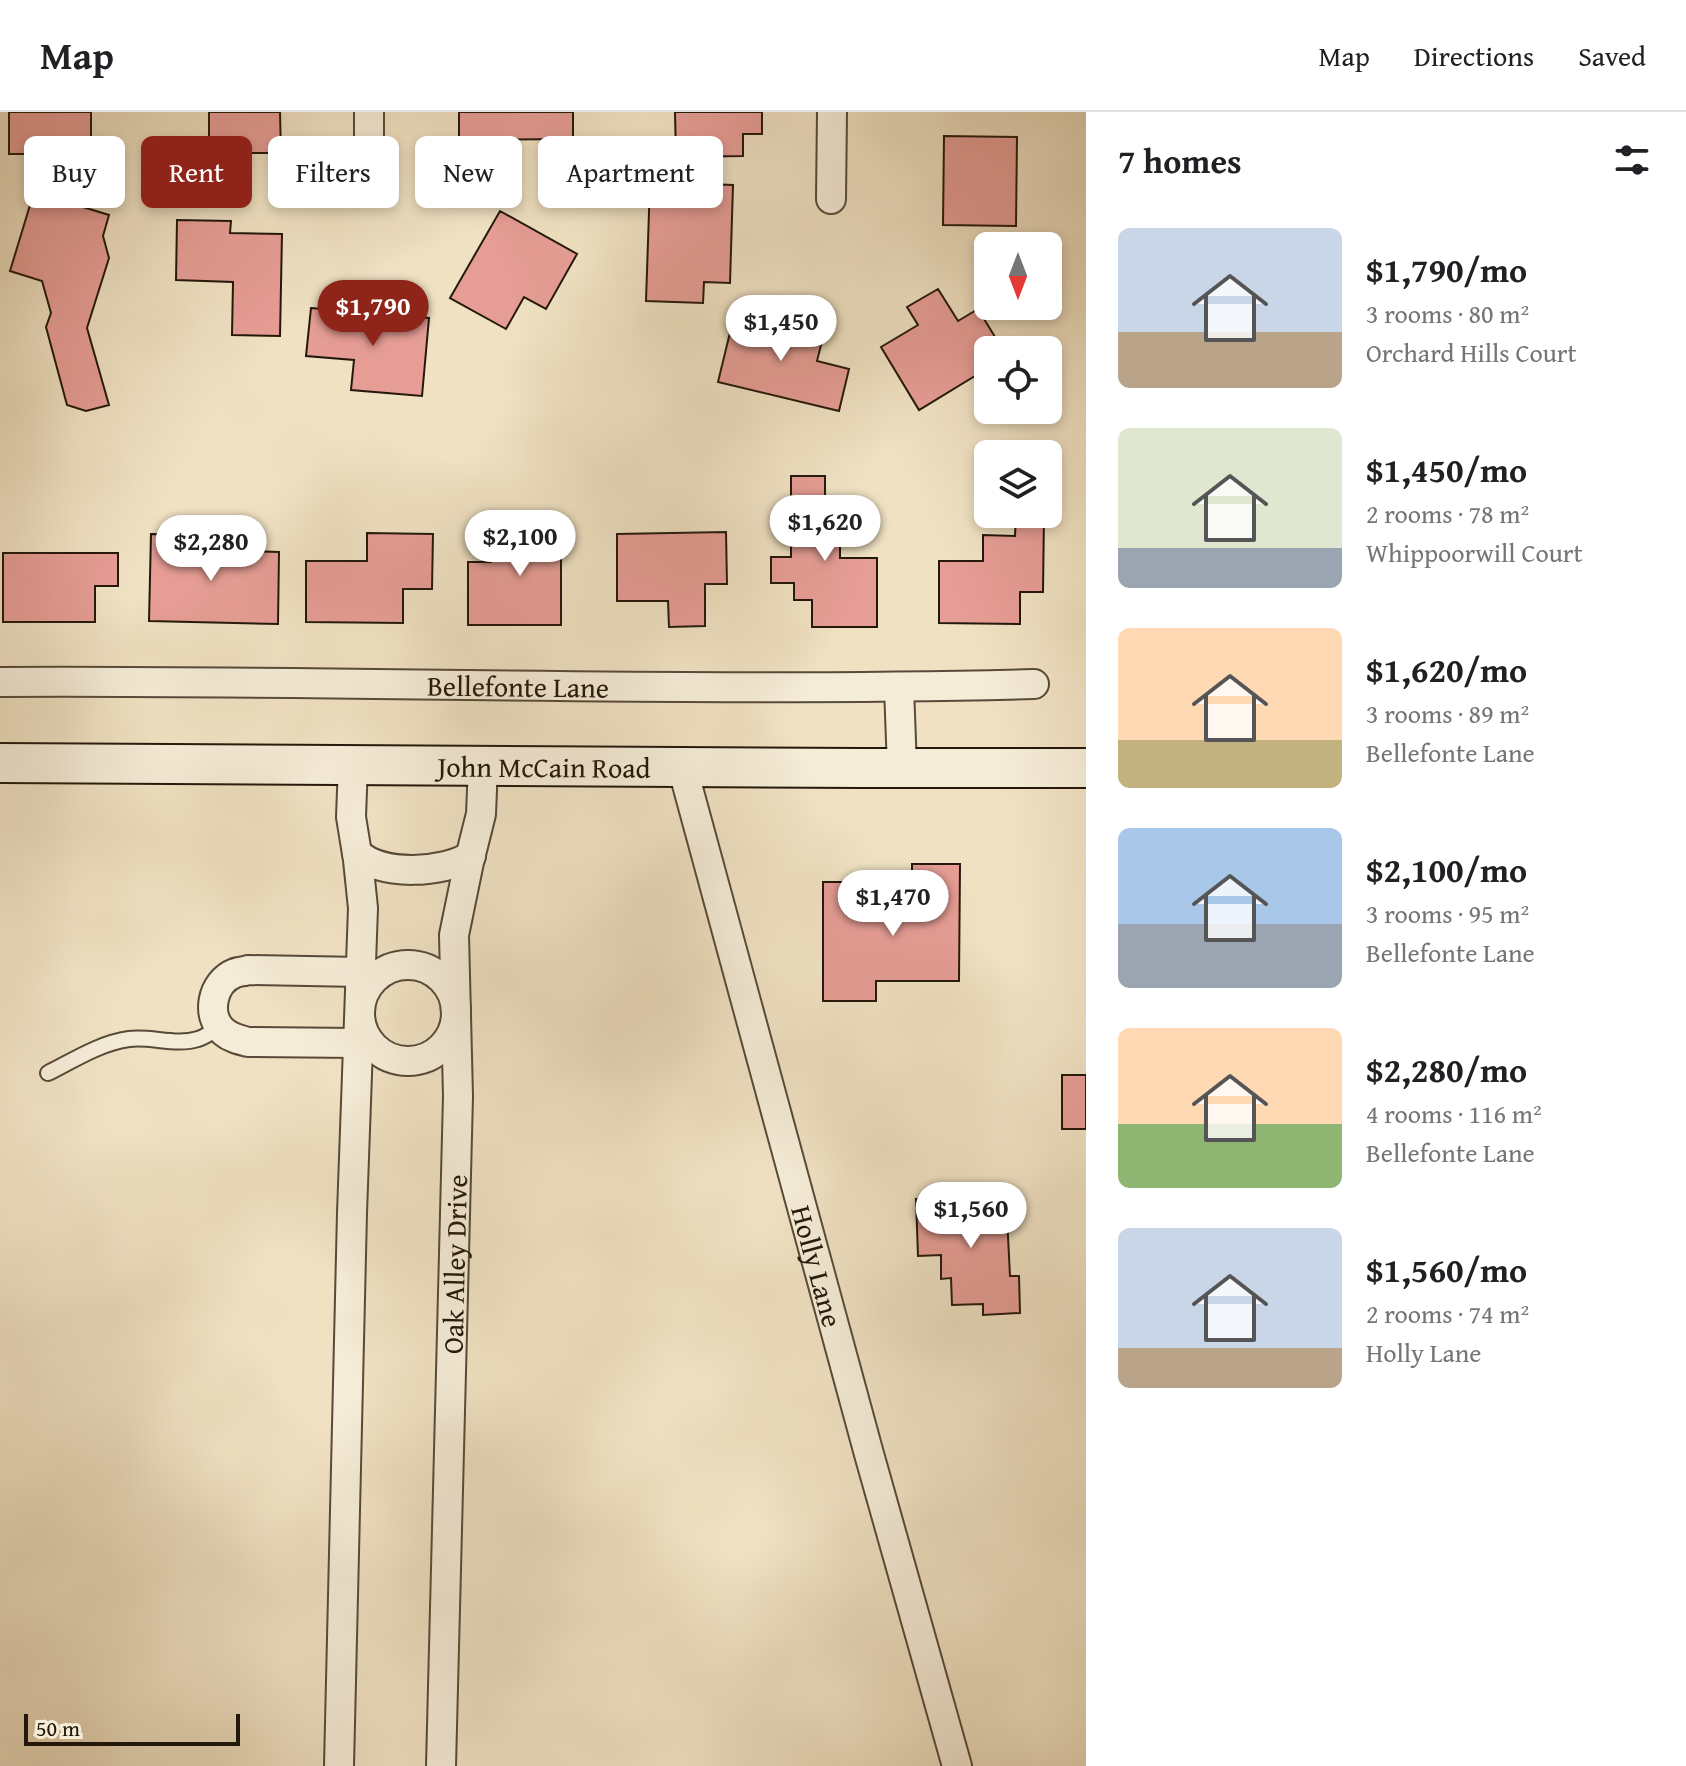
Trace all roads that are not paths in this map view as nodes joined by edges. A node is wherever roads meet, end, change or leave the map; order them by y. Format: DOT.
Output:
graph roads {
  1 [pos="369,112"];
  2 [pos="832,112"];
  3 [pos="369,136"];
  4 [pos="831,199"];
  5 [pos="0,682"];
  6 [pos="1034,684"];
  7 [pos="899,687"];
  8 [pos="0,763"];
  9 [pos="353,764"];
  10 [pos="483,765"];
  11 [pos="682,766"];
  12 [pos="902,768"];
  13 [pos="1086,768"];
  14 [pos="357,853"];
  15 [pos="471,856"];
  16 [pos="361,972"];
  17 [pos="359,1013"];
  18 [pos="456,1019"];
  19 [pos="220,1027"];
  20 [pos="358,1043"];
  21 [pos="48,1073"];
  22 [pos="339,1766"];
  23 [pos="441,1766"];
  24 [pos="957,1766"];
  1 -- 3 [label="street"];
  2 -- 4 [label="street"];
  5 -- 7 [label="street, Bellefonte Lane"];
  6 -- 7 [label="street, Bellefonte Lane"];
  7 -- 12 [label="street"];
  8 -- 9 [label="main road, John McCain Road"];
  9 -- 10 [label="main road, John McCain Road"];
  9 -- 14 [label="street"];
  10 -- 11 [label="main road, John McCain Road"];
  10 -- 15 [label="street, Oak Alley Drive"];
  11 -- 12 [label="main road, John McCain Road"];
  11 -- 24 [label="street, Holly Lane"];
  12 -- 13 [label="main road, John McCain Road"];
  14 -- 15 [label="street"];
  14 -- 16 [label="street"];
  15 -- 18 [label="street, Oak Alley Drive"];
  16 -- 17 [label="street"];
  16 -- 19 [label="street"];
  17 -- 18 [label="street"];
  17 -- 18 [label="street"];
  17 -- 20 [label="street"];
  18 -- 23 [label="street, Oak Alley Drive"];
  19 -- 20 [label="street"];
  19 -- 21 [label="lane"];
  20 -- 22 [label="street"];
}
